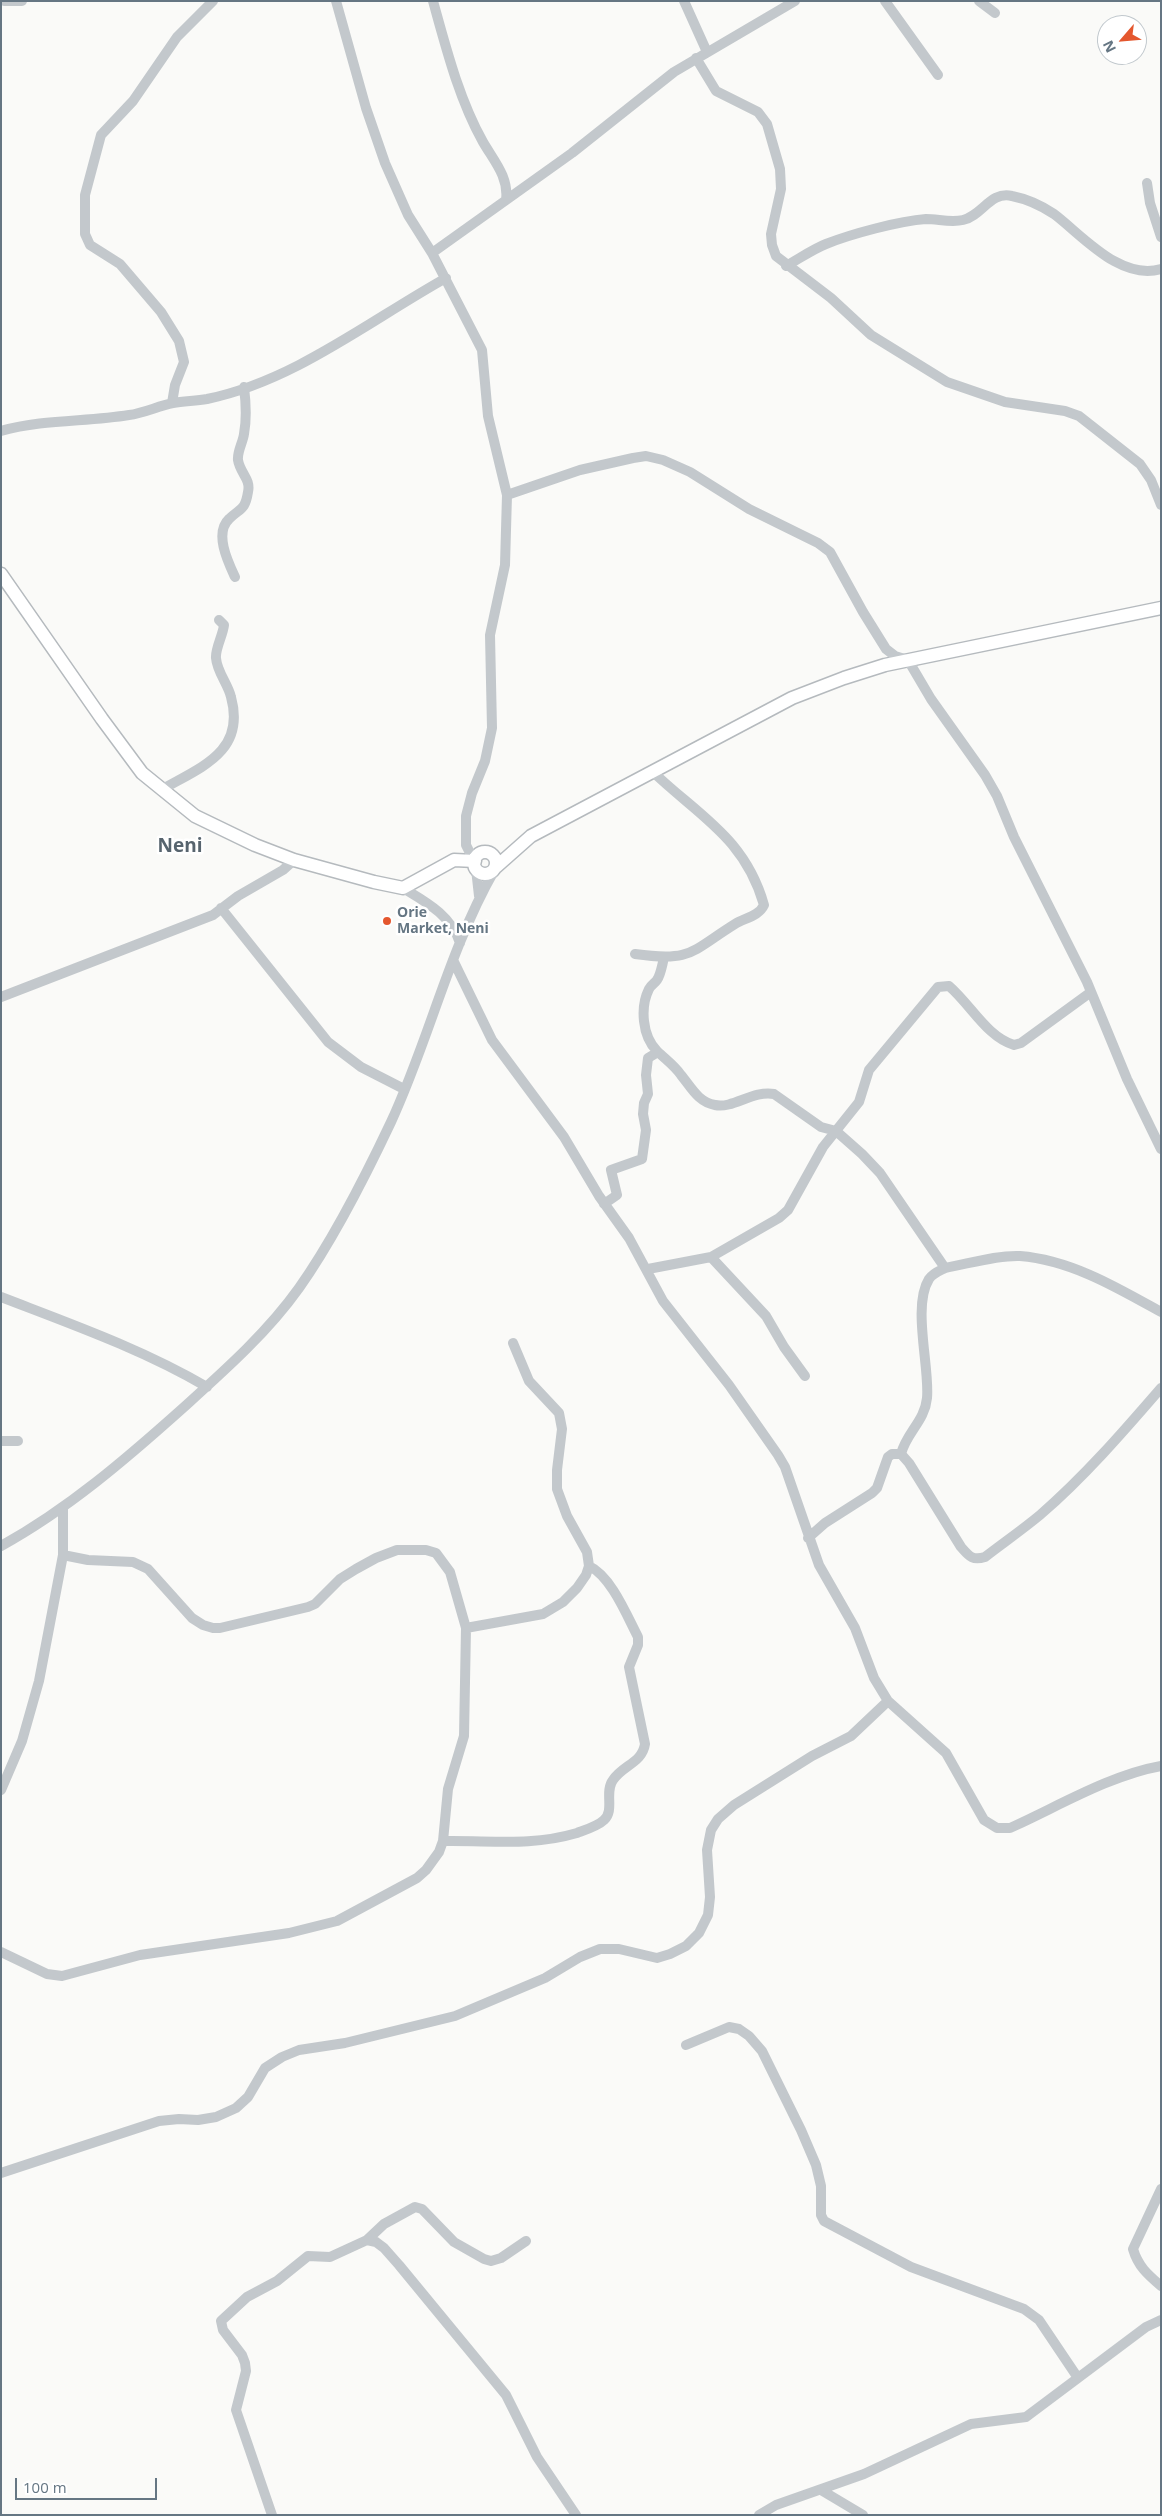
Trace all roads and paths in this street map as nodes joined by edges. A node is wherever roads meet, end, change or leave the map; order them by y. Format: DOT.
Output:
graph roads {
  1 [pos="4,1"];
  2 [pos="22,1"];
  3 [pos="212,1"];
  4 [pos="336,1"];
  5 [pos="434,1"];
  6 [pos="684,1"];
  7 [pos="795,1"];
  8 [pos="886,1"];
  9 [pos="979,1"];
  10 [pos="995,13"];
  11 [pos="706,52"];
  12 [pos="696,58"];
  13 [pos="938,75"];
  14 [pos="504,177"];
  15 [pos="1147,183"];
  16 [pos="528,185"];
  17 [pos="506,200"];
  18 [pos="1161,237"];
  19 [pos="432,253"];
  20 [pos="786,266"];
  21 [pos="1161,269"];
  22 [pos="446,278"];
  23 [pos="244,387"];
  24 [pos="172,403"];
  25 [pos="1,431"];
  26 [pos="507,495"];
  27 [pos="1161,505"];
  28 [pos="1,574"];
  29 [pos="235,577"];
  30 [pos="1161,608"];
  31 [pos="219,620"];
  32 [pos="908,660"];
  33 [pos="653,772"];
  34 [pos="162,790"];
  35 [pos="531,836"];
  36 [pos="294,860"];
  37 [pos="479,860"];
  38 [pos="495,869"];
  39 [pos="403,888"];
  40 [pos="479,896"];
  41 [pos="221,908"];
  42 [pos="460,943"];
  43 [pos="635,954"];
  44 [pos="664,958"];
  45 [pos="453,960"];
  46 [pos="1091,992"];
  47 [pos="1,997"];
  48 [pos="658,1052"];
  49 [pos="404,1089"];
  50 [pos="836,1131"];
  51 [pos="1161,1149"];
  52 [pos="604,1204"];
  53 [pos="711,1257"];
  54 [pos="945,1268"];
  55 [pos="648,1269"];
  56 [pos="1,1297"];
  57 [pos="1161,1312"];
  58 [pos="513,1343"];
  59 [pos="805,1376"];
  60 [pos="207,1387"];
  61 [pos="1161,1388"];
  62 [pos="1,1441"];
  63 [pos="18,1441"];
  64 [pos="901,1454"];
  65 [pos="63,1508"];
  66 [pos="808,1538"];
  67 [pos="1,1546"];
  68 [pos="63,1555"];
  69 [pos="589,1566"];
  70 [pos="466,1628"];
  71 [pos="888,1701"];
  72 [pos="1161,1766"];
  73 [pos="1,1790"];
  74 [pos="443,1841"];
  75 [pos="1,1952"];
  76 [pos="686,2045"];
  77 [pos="1,2174"];
  78 [pos="1161,2189"];
  79 [pos="367,2240"];
  80 [pos="526,2241"];
  81 [pos="1161,2286"];
  82 [pos="1161,2320"];
  83 [pos="1078,2378"];
  84 [pos="821,2490"];
  85 [pos="272,2515"];
  86 [pos="576,2515"];
  87 [pos="759,2515"];
  88 [pos="863,2515"];
  1 -- 2 [label="street"];
  3 -- 24 [label="street"];
  4 -- 19 [label="street"];
  5 -- 14 [label="street"];
  6 -- 11 [label="street"];
  7 -- 11 [label="street"];
  8 -- 13 [label="street"];
  9 -- 10 [label="street"];
  11 -- 12 [label="street"];
  12 -- 16 [label="street"];
  12 -- 20 [label="street"];
  14 -- 16 [label="street"];
  14 -- 17 [label="street"];
  15 -- 18 [label="street"];
  16 -- 17 [label="street"];
  17 -- 19 [label="street"];
  19 -- 22 [label="street"];
  20 -- 21 [label="street"];
  20 -- 27 [label="street"];
  22 -- 23 [label="street"];
  22 -- 26 [label="street"];
  23 -- 24 [label="street"];
  23 -- 29 [label="street"];
  24 -- 25 [label="street"];
  26 -- 32 [label="street"];
  26 -- 37 [label="street"];
  28 -- 34 [label="main road"];
  30 -- 32 [label="main road"];
  31 -- 34 [label="street"];
  32 -- 33 [label="main road"];
  32 -- 46 [label="street"];
  33 -- 35 [label="main road"];
  33 -- 44 [label="street"];
  34 -- 36 [label="main road"];
  35 -- 37 [label="main road"];
  35 -- 38 [label="main road"];
  36 -- 39 [label="main road"];
  36 -- 41 [label="street"];
  37 -- 38 [label="main road"];
  37 -- 38 [label="main road"];
  37 -- 39 [label="main road"];
  37 -- 40 [label="street"];
  38 -- 40 [label="street"];
  39 -- 42 [label="street"];
  40 -- 42 [label="street"];
  41 -- 47 [label="street"];
  41 -- 49 [label="street"];
  42 -- 45 [label="street"];
  43 -- 44 [label="street"];
  44 -- 48 [label="street"];
  45 -- 49 [label="street"];
  45 -- 52 [label="street"];
  46 -- 50 [label="street"];
  46 -- 51 [label="street"];
  48 -- 50 [label="street"];
  48 -- 52 [label="street"];
  49 -- 60 [label="street"];
  50 -- 53 [label="street"];
  50 -- 54 [label="street"];
  52 -- 55 [label="street"];
  53 -- 55 [label="street"];
  53 -- 59 [label="street"];
  54 -- 57 [label="street"];
  54 -- 64 [label="street"];
  55 -- 66 [label="street"];
  56 -- 60 [label="street"];
  58 -- 69 [label="street"];
  60 -- 65 [label="street"];
  61 -- 64 [label="street"];
  62 -- 63 [label="street"];
  64 -- 66 [label="street"];
  65 -- 67 [label="street"];
  65 -- 68 [label="street"];
  66 -- 71 [label="street"];
  68 -- 70 [label="street"];
  68 -- 73 [label="street"];
  69 -- 70 [label="street"];
  69 -- 74 [label="street"];
  70 -- 74 [label="street"];
  71 -- 72 [label="street"];
  71 -- 77 [label="street"];
  74 -- 75 [label="street"];
  76 -- 83 [label="street"];
  78 -- 81 [label="street"];
  79 -- 80 [label="street"];
  79 -- 85 [label="street"];
  79 -- 86 [label="street"];
  82 -- 83 [label="street"];
  83 -- 84 [label="street"];
  84 -- 87 [label="street"];
  84 -- 88 [label="street"];
}
